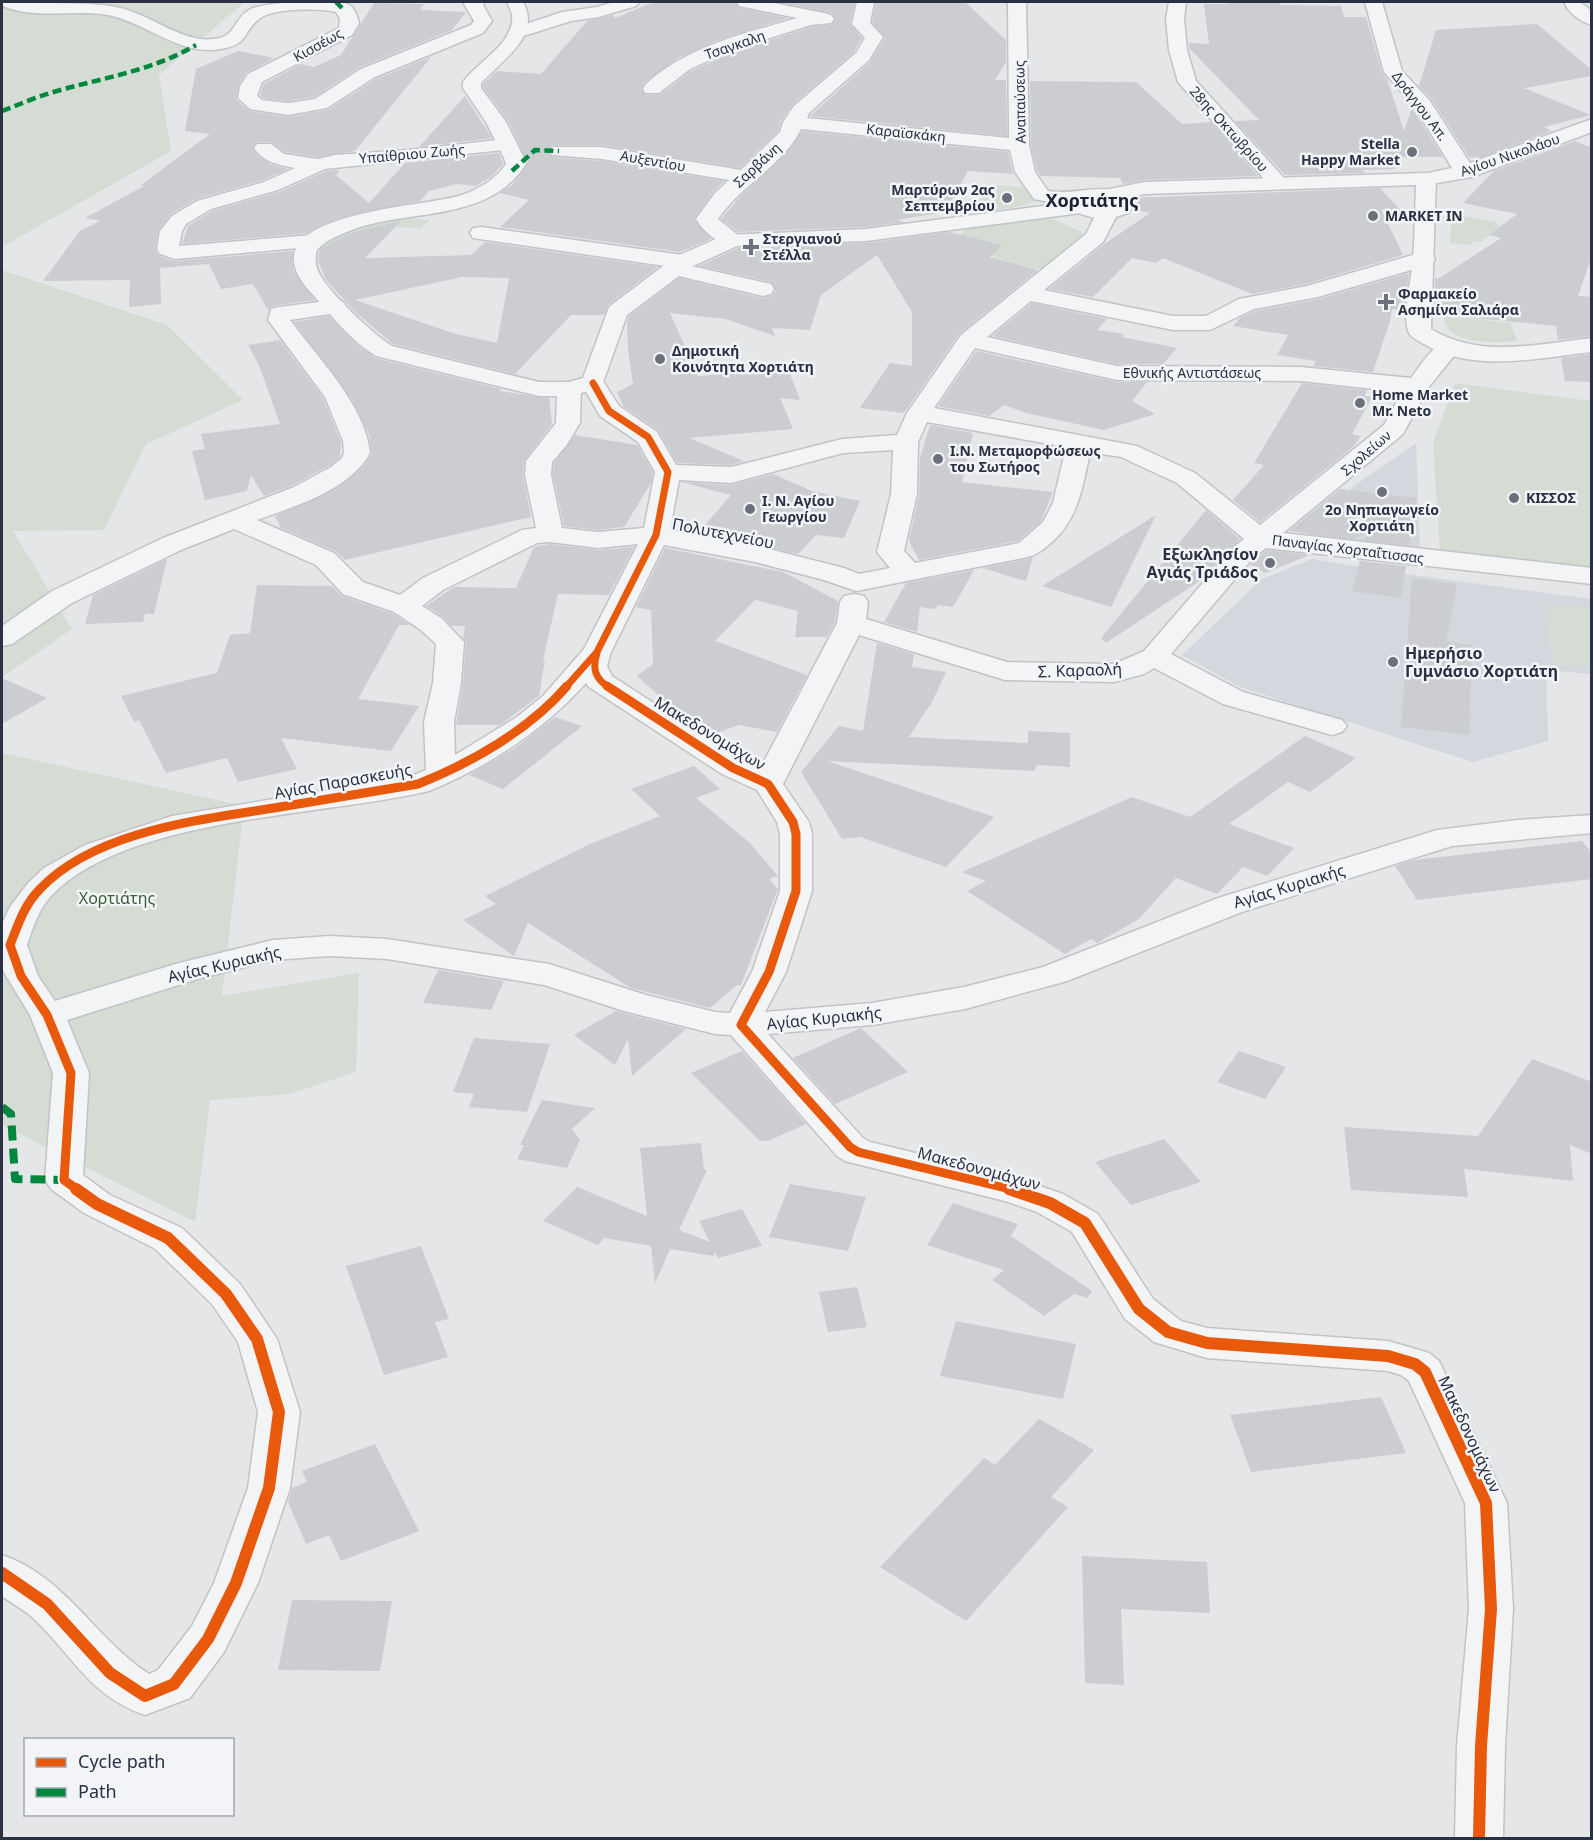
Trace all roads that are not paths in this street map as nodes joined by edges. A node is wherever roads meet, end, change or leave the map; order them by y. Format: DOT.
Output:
graph roads {
  1 [pos="477,2"];
  2 [pos="515,2"];
  3 [pos="630,2"];
  4 [pos="745,2"];
  5 [pos="866,2"];
  6 [pos="1017,2"];
  7 [pos="1177,2"];
  8 [pos="1372,2"];
  9 [pos="1572,2"];
  10 [pos="10,3"];
  11 [pos="825,19"];
  12 [pos="1592,20"];
  13 [pos="861,24"];
  14 [pos="517,33"];
  15 [pos="652,88"];
  16 [pos="793,122"];
  17 [pos="1592,125"];
  18 [pos="506,145"];
  19 [pos="1019,145"];
  20 [pos="264,148"];
  21 [pos="559,152"];
  22 [pos="318,165"];
  23 [pos="1465,173"];
  24 [pos="747,177"];
  25 [pos="1426,179"];
  26 [pos="1278,183"];
  27 [pos="1080,203"];
  28 [pos="1107,203"];
  29 [pos="481,233"];
  30 [pos="733,240"];
  31 [pos="312,241"];
  32 [pos="1424,259"];
  33 [pos="679,265"];
  34 [pos="763,289"];
  35 [pos="1027,293"];
  36 [pos="335,307"];
  37 [pos="969,340"];
  38 [pos="1592,345"];
  39 [pos="1449,347"];
  40 [pos="581,386"];
  41 [pos="1418,386"];
  42 [pos="919,413"];
  43 [pos="906,441"];
  44 [pos="1080,441"];
  45 [pos="668,472"];
  46 [pos="234,520"];
  47 [pos="550,534"];
  48 [pos="656,535"];
  49 [pos="1261,539"];
  50 [pos="907,571"];
  51 [pos="1592,576"];
  52 [pos="856,583"];
  53 [pos="404,606"];
  54 [pos="851,623"];
  55 [pos="2,638"];
  56 [pos="597,652"];
  57 [pos="1154,657"];
  58 [pos="1332,726"];
  59 [pos="441,775"];
  60 [pos="768,784"];
  61 [pos="1592,824"];
  62 [pos="47,1015"];
  63 [pos="741,1025"];
  64 [pos="2,1573"];
  65 [pos="1479,1839"];
  1 -- 10 [label="street, Κισσέως"];
  2 -- 14 [label="street"];
  3 -- 14 [label="street"];
  4 -- 11 [label="street"];
  5 -- 13 [label="street"];
  6 -- 19 [label="street, Αναπαύσεως"];
  7 -- 26 [label="street, 28ης Οκτωβρίου"];
  8 -- 23 [label="street, Δράγγου Απ."];
  9 -- 12 [label="street"];
  11 -- 13 [label="street"];
  11 -- 15 [label="street, Τσαγκαλη"];
  13 -- 16 [label="street, Σαρβάνη"];
  14 -- 18 [label="street"];
  16 -- 19 [label="street, Καραϊσκάκη"];
  16 -- 24 [label="street, Σαρβάνη"];
  17 -- 23 [label="street, Αγίου Νικολάου"];
  18 -- 22 [label="street, Υπαίθριου Ζωής"];
  18 -- 31 [label="street"];
  19 -- 27 [label="street, Αναπαύσεως"];
  20 -- 22 [label="street, Υπαίθριου Ζωής"];
  21 -- 24 [label="street, Αυξεντίου"];
  22 -- 31 [label="street, Υπαίθριου Ζωής"];
  23 -- 25 [label="street, Αγίου Νικολάου"];
  24 -- 30 [label="street, Σαρβάνη"];
  25 -- 26 [label="street"];
  25 -- 32 [label="street"];
  26 -- 28 [label="street"];
  27 -- 28 [label="street"];
  27 -- 30 [label="street"];
  28 -- 35 [label="street"];
  29 -- 33 [label="street"];
  30 -- 33 [label="street"];
  31 -- 36 [label="street"];
  32 -- 35 [label="street"];
  32 -- 39 [label="street"];
  33 -- 34 [label="street"];
  33 -- 40 [label="street"];
  35 -- 37 [label="street"];
  36 -- 40 [label="street"];
  36 -- 46 [label="street"];
  37 -- 41 [label="street, Εθνικής Αντιστάσεως"];
  37 -- 42 [label="street"];
  38 -- 39 [label="street"];
  39 -- 41 [label="street, Σχολείων"];
  40 -- 45 [label="street"];
  40 -- 47 [label="street"];
  41 -- 49 [label="street, Σχολείων"];
  42 -- 43 [label="street"];
  42 -- 44 [label="street, Παναγίας Χορταΐτισσας"];
  43 -- 45 [label="street"];
  43 -- 50 [label="street"];
  44 -- 49 [label="street, Παναγίας Χορταΐτισσας"];
  44 -- 50 [label="street, Πολυτεχνείου"];
  45 -- 48 [label="street, Αγίας Παρασκευής"];
  46 -- 53 [label="street"];
  46 -- 55 [label="street"];
  47 -- 48 [label="street, Πολυτεχνείου"];
  47 -- 53 [label="street, Πολυτεχνείου"];
  48 -- 52 [label="street, Πολυτεχνείου"];
  48 -- 56 [label="street, Αγίας Παρασκευής"];
  49 -- 51 [label="street, Παναγίας Χορταΐτισσας"];
  49 -- 57 [label="street, Σ. Καραολή"];
  50 -- 52 [label="street, Πολυτεχνείου"];
  52 -- 54 [label="street"];
  53 -- 59 [label="street"];
  54 -- 57 [label="street, Σ. Καραολή"];
  54 -- 60 [label="street"];
  56 -- 59 [label="street, Αγίας Παρασκευής"];
  56 -- 60 [label="street, Μακεδονομάχων"];
  57 -- 58 [label="street"];
  59 -- 62 [label="street, Αγίας Παρασκευής"];
  60 -- 63 [label="street, Μακεδονομάχων"];
  61 -- 63 [label="street, Αγίας Κυριακής"];
  62 -- 63 [label="street, Αγίας Κυριακής"];
  62 -- 64 [label="street, Αγίας Παρασκευής"];
  63 -- 65 [label="street, Μακεδονομάχων"];
}
